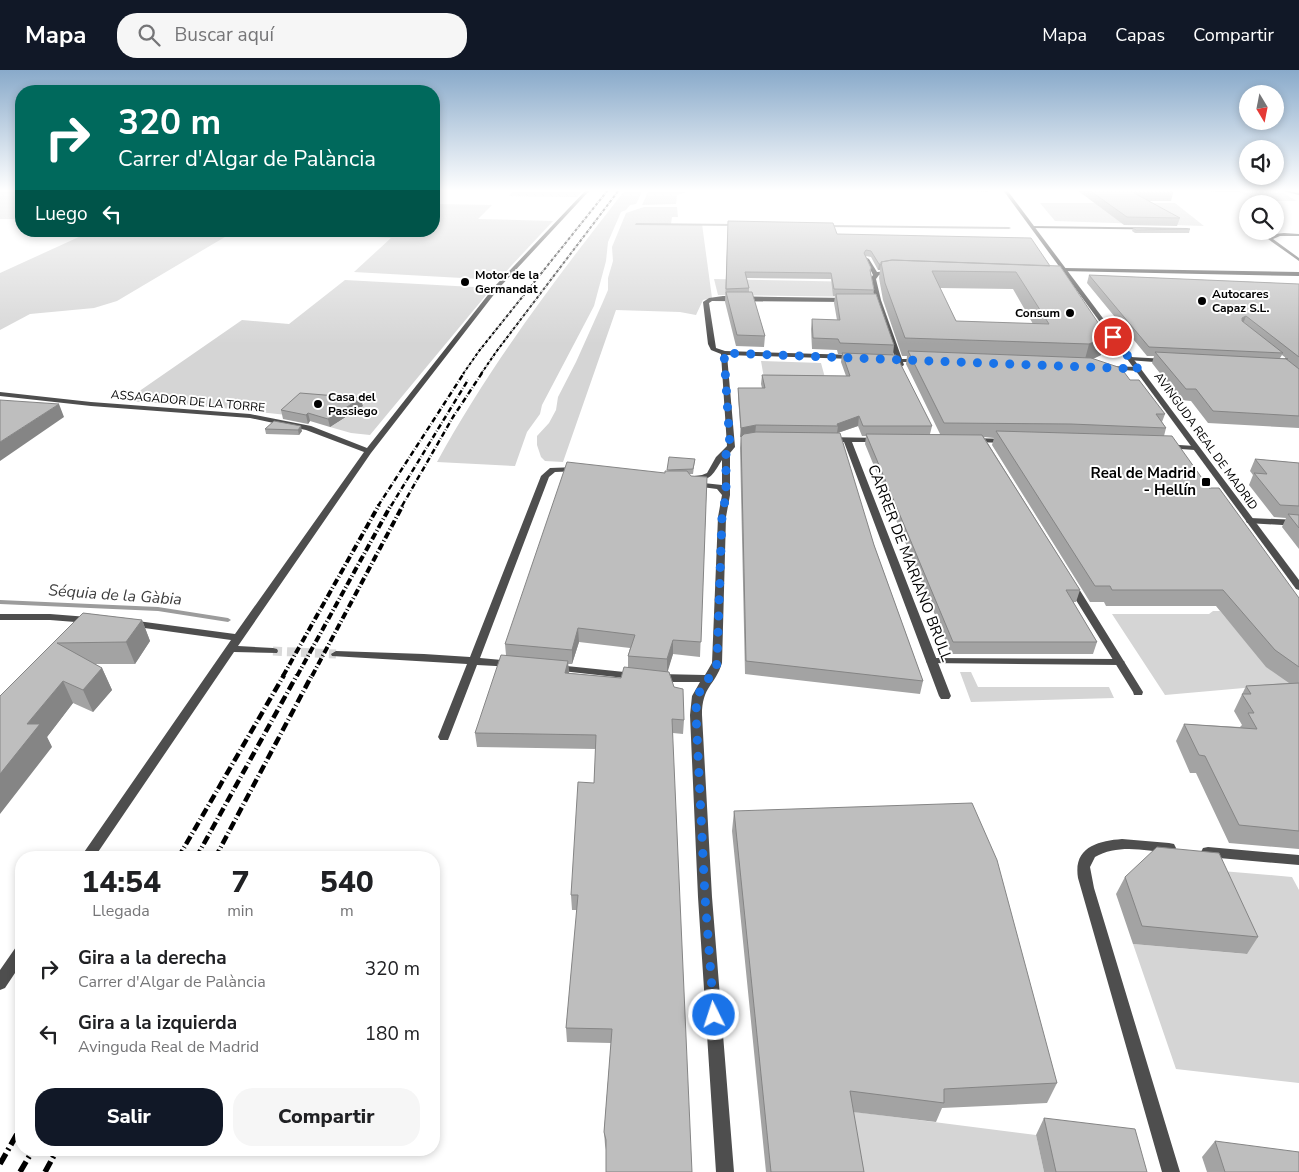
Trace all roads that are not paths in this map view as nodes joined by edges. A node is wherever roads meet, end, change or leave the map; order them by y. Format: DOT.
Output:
graph roads {
  1 [pos="540,241"];
  2 [pos="1043,241"];
  3 [pos="1274,241"];
  4 [pos="867,259"];
  5 [pos="1299,259"];
  6 [pos="1064,270"];
  7 [pos="899,273"];
  8 [pos="877,274"];
  9 [pos="1299,274"];
  10 [pos="1062,278"];
  11 [pos="1070,279"];
  12 [pos="853,300"];
  13 [pos="870,300"];
  14 [pos="878,300"];
  15 [pos="724,353"];
  16 [pos="863,358"];
  17 [pos="877,358"];
  18 [pos="1130,359"];
  19 [pos="899,360"];
  20 [pos="1177,361"];
  21 [pos="929,362"];
  22 [pos="1098,368"];
  23 [pos="1138,369"];
  24 [pos="903,372"];
  25 [pos="0,394"];
  26 [pos="820,439"];
  27 [pos="847,440"];
  28 [pos="887,440"];
  29 [pos="964,440"];
  30 [pos="1020,441"];
  31 [pos="741,442"];
  32 [pos="1156,446"];
  33 [pos="1195,448"];
  34 [pos="728,450"];
  35 [pos="368,451"];
  36 [pos="586,470"];
  37 [pos="726,495"];
  38 [pos="1250,521"];
  39 [pos="1299,524"];
  40 [pos="1066,575"];
  41 [pos="1299,587"];
  42 [pos="0,617"];
  43 [pos="99,620"];
  44 [pos="118,622"];
  45 [pos="238,638"];
  46 [pos="230,648"];
  47 [pos="273,650"];
  48 [pos="336,654"];
  49 [pos="472,660"];
  50 [pos="931,661"];
  51 [pos="1120,662"];
  52 [pos="520,665"];
  53 [pos="548,668"];
  54 [pos="708,679"];
  55 [pos="1138,692"];
  56 [pos="944,696"];
  57 [pos="444,737"];
  58 [pos="91,851"];
  59 [pos="1299,860"];
  60 [pos="15,961"];
  61 [pos="0,983"];
  62 [pos="725,1172"];
  63 [pos="1171,1172"];
  1 -- 35 [label="street"];
  2 -- 6 [label="street, AVINGUDA REAL DE MADRID"];
  3 -- 5 [label="street"];
  4 -- 8 [label="street"];
  6 -- 9 [label="street"];
  6 -- 11 [label="street, AVINGUDA REAL DE MADRID"];
  7 -- 8 [label="street"];
  8 -- 14 [label="street"];
  10 -- 11 [label="street"];
  11 -- 18 [label="street, AVINGUDA REAL DE MADRID"];
  12 -- 15 [label="street"];
  13 -- 14 [label="street"];
  14 -- 19 [label="street"];
  15 -- 16 [label="street"];
  15 -- 34 [label="street"];
  17 -- 19 [label="street"];
  18 -- 20 [label="street"];
  18 -- 23 [label="street, AVINGUDA REAL DE MADRID"];
  19 -- 21 [label="street"];
  19 -- 24 [label="street"];
  22 -- 23 [label="street"];
  23 -- 33 [label="street, AVINGUDA REAL DE MADRID"];
  25 -- 35 [label="street, ASSAGADOR DE LA TORRE"];
  26 -- 27 [label="street"];
  27 -- 28 [label="street"];
  27 -- 50 [label="street, CARRER DE MARIANO BRULL"];
  29 -- 30 [label="street"];
  31 -- 34 [label="street"];
  32 -- 33 [label="street"];
  33 -- 38 [label="street, AVINGUDA REAL DE MADRID"];
  34 -- 37 [label="street"];
  34 -- 37 [label="street"];
  35 -- 45 [label="street"];
  36 -- 49 [label="street"];
  37 -- 54 [label="street"];
  38 -- 39 [label="street"];
  38 -- 41 [label="street, AVINGUDA REAL DE MADRID"];
  40 -- 51 [label="street"];
  42 -- 43 [label="street"];
  44 -- 45 [label="street"];
  45 -- 46 [label="street"];
  46 -- 47 [label="street"];
  46 -- 58 [label="street"];
  48 -- 49 [label="street"];
  49 -- 52 [label="street"];
  49 -- 57 [label="street"];
  50 -- 51 [label="street"];
  50 -- 56 [label="street, CARRER DE MARIANO BRULL"];
  51 -- 55 [label="street"];
  53 -- 54 [label="street"];
  54 -- 62 [label="street"];
  59 -- 63 [label="street"];
  60 -- 61 [label="street"];
}
